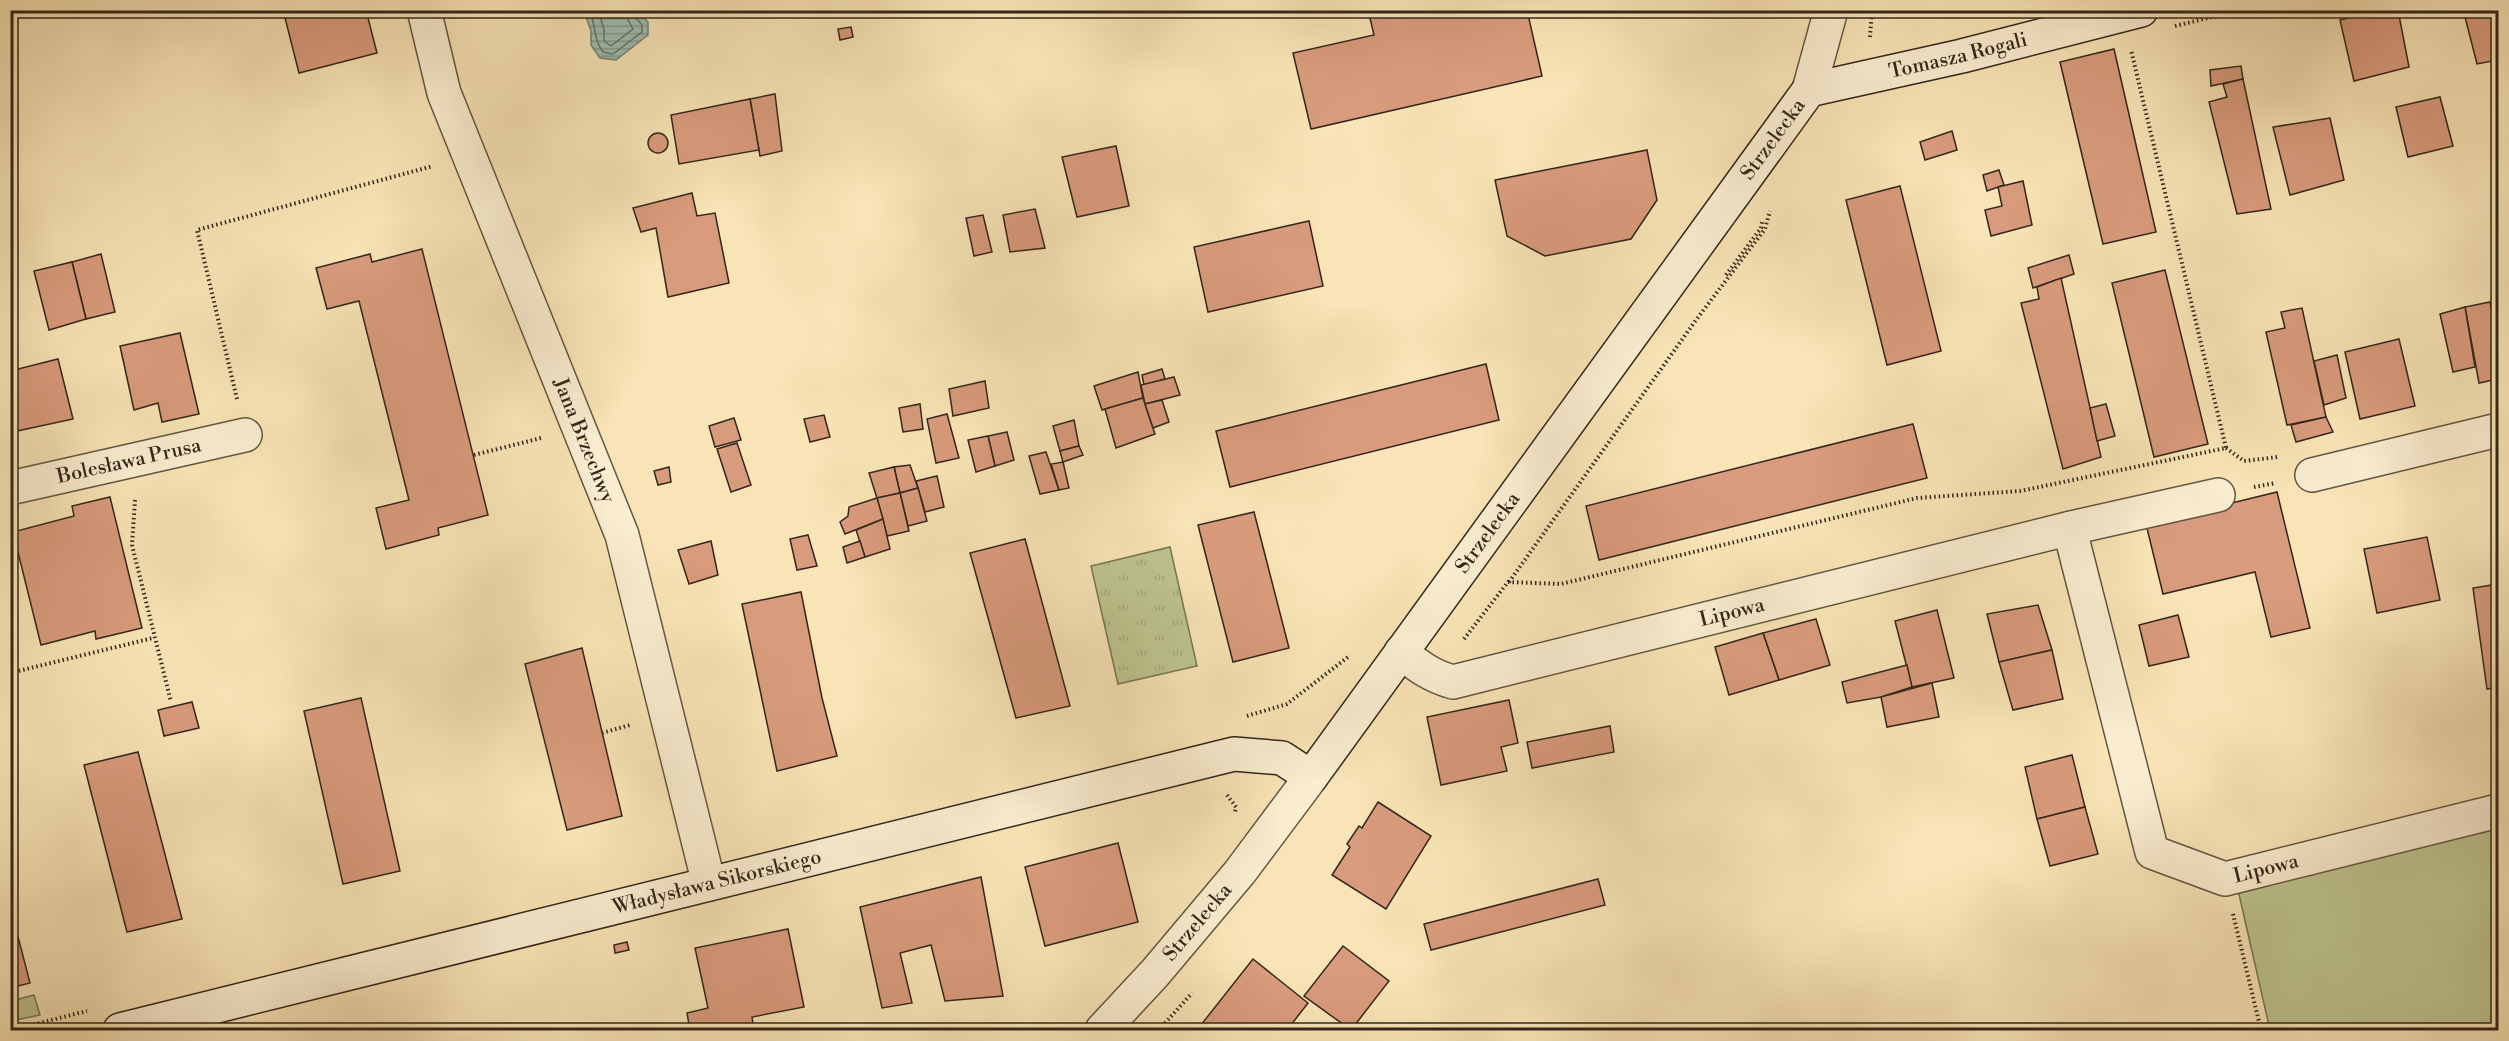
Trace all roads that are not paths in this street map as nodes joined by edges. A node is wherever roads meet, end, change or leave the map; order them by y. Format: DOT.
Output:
graph roads {
  1 [pos="424,10"];
  2 [pos="1831,10"];
  3 [pos="2141,10"];
  4 [pos="1809,90"];
  5 [pos="2499,430"];
  6 [pos="245,435"];
  7 [pos="2312,475"];
  8 [pos="10,488"];
  9 [pos="2218,495"];
  10 [pos="2072,528"];
  11 [pos="1401,652"];
  12 [pos="1311,777"];
  13 [pos="2499,811"];
  14 [pos="709,884"];
  15 [pos="120,1030"];
  16 [pos="1102,1030"];
  1 -- 14 [label="street, Jana Brzechwy"];
  2 -- 4 [label="street, Strzelecka"];
  3 -- 4 [label="street, Tomasza Rogali"];
  4 -- 11 [label="street, Strzelecka"];
  5 -- 7 [label="street"];
  6 -- 8 [label="street, Bolesława Prusa"];
  9 -- 10 [label="street, Lipowa"];
  10 -- 11 [label="street, Lipowa"];
  10 -- 13 [label="street, Lipowa"];
  11 -- 12 [label="street, Strzelecka"];
  12 -- 14 [label="street, Władysława Sikorskiego"];
  12 -- 16 [label="street, Strzelecka"];
  14 -- 15 [label="street, Władysława Sikorskiego"];
}
